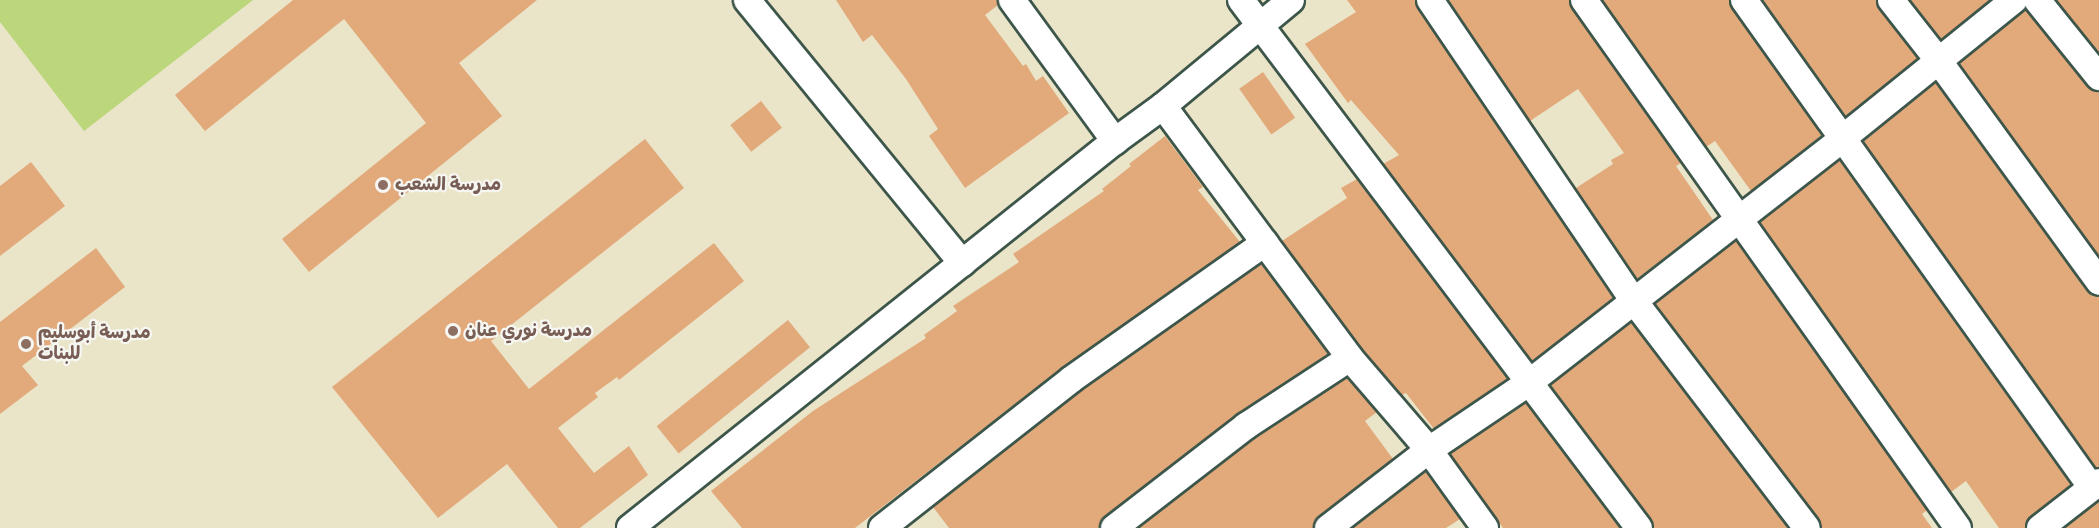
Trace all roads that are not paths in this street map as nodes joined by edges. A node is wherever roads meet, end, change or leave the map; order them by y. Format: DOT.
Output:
graph roads {
  1 [pos="747,0"];
  2 [pos="1012,0"];
  3 [pos="1241,0"];
  4 [pos="1292,0"];
  5 [pos="1430,0"];
  6 [pos="1584,0"];
  7 [pos="1744,0"];
  8 [pos="1891,0"];
  9 [pos="2014,0"];
  10 [pos="2037,0"];
  11 [pos="1258,26"];
  12 [pos="1938,60"];
  13 [pos="2099,77"];
  14 [pos="1163,106"];
  15 [pos="1843,138"];
  16 [pos="1115,141"];
  17 [pos="1738,220"];
  18 [pos="1265,243"];
  19 [pos="962,263"];
  20 [pos="2099,282"];
  21 [pos="1634,301"];
  22 [pos="1350,358"];
  23 [pos="1530,382"];
  24 [pos="1429,450"];
  25 [pos="2095,485"];
  26 [pos="887,527"];
  27 [pos="630,528"];
  28 [pos="1114,528"];
  29 [pos="1328,528"];
  30 [pos="1485,528"];
  31 [pos="1639,528"];
  32 [pos="1807,528"];
  33 [pos="1958,528"];
  34 [pos="2040,528"];
  1 -- 19 [label="street"];
  2 -- 16 [label="street"];
  3 -- 11 [label="street"];
  4 -- 11 [label="street"];
  5 -- 21 [label="street"];
  6 -- 17 [label="street"];
  7 -- 15 [label="street"];
  8 -- 12 [label="street"];
  9 -- 12 [label="street"];
  10 -- 13 [label="street"];
  11 -- 14 [label="street"];
  11 -- 23 [label="street"];
  12 -- 15 [label="street"];
  12 -- 20 [label="street"];
  14 -- 16 [label="street"];
  14 -- 18 [label="street"];
  15 -- 17 [label="street"];
  15 -- 25 [label="street"];
  16 -- 19 [label="street"];
  17 -- 21 [label="street"];
  17 -- 33 [label="street"];
  18 -- 22 [label="street"];
  18 -- 26 [label="street"];
  19 -- 27 [label="street"];
  21 -- 23 [label="street"];
  21 -- 32 [label="street"];
  22 -- 24 [label="street"];
  22 -- 28 [label="street"];
  23 -- 24 [label="street"];
  23 -- 31 [label="street"];
  24 -- 29 [label="street"];
  24 -- 30 [label="street"];
  25 -- 34 [label="street"];
}
